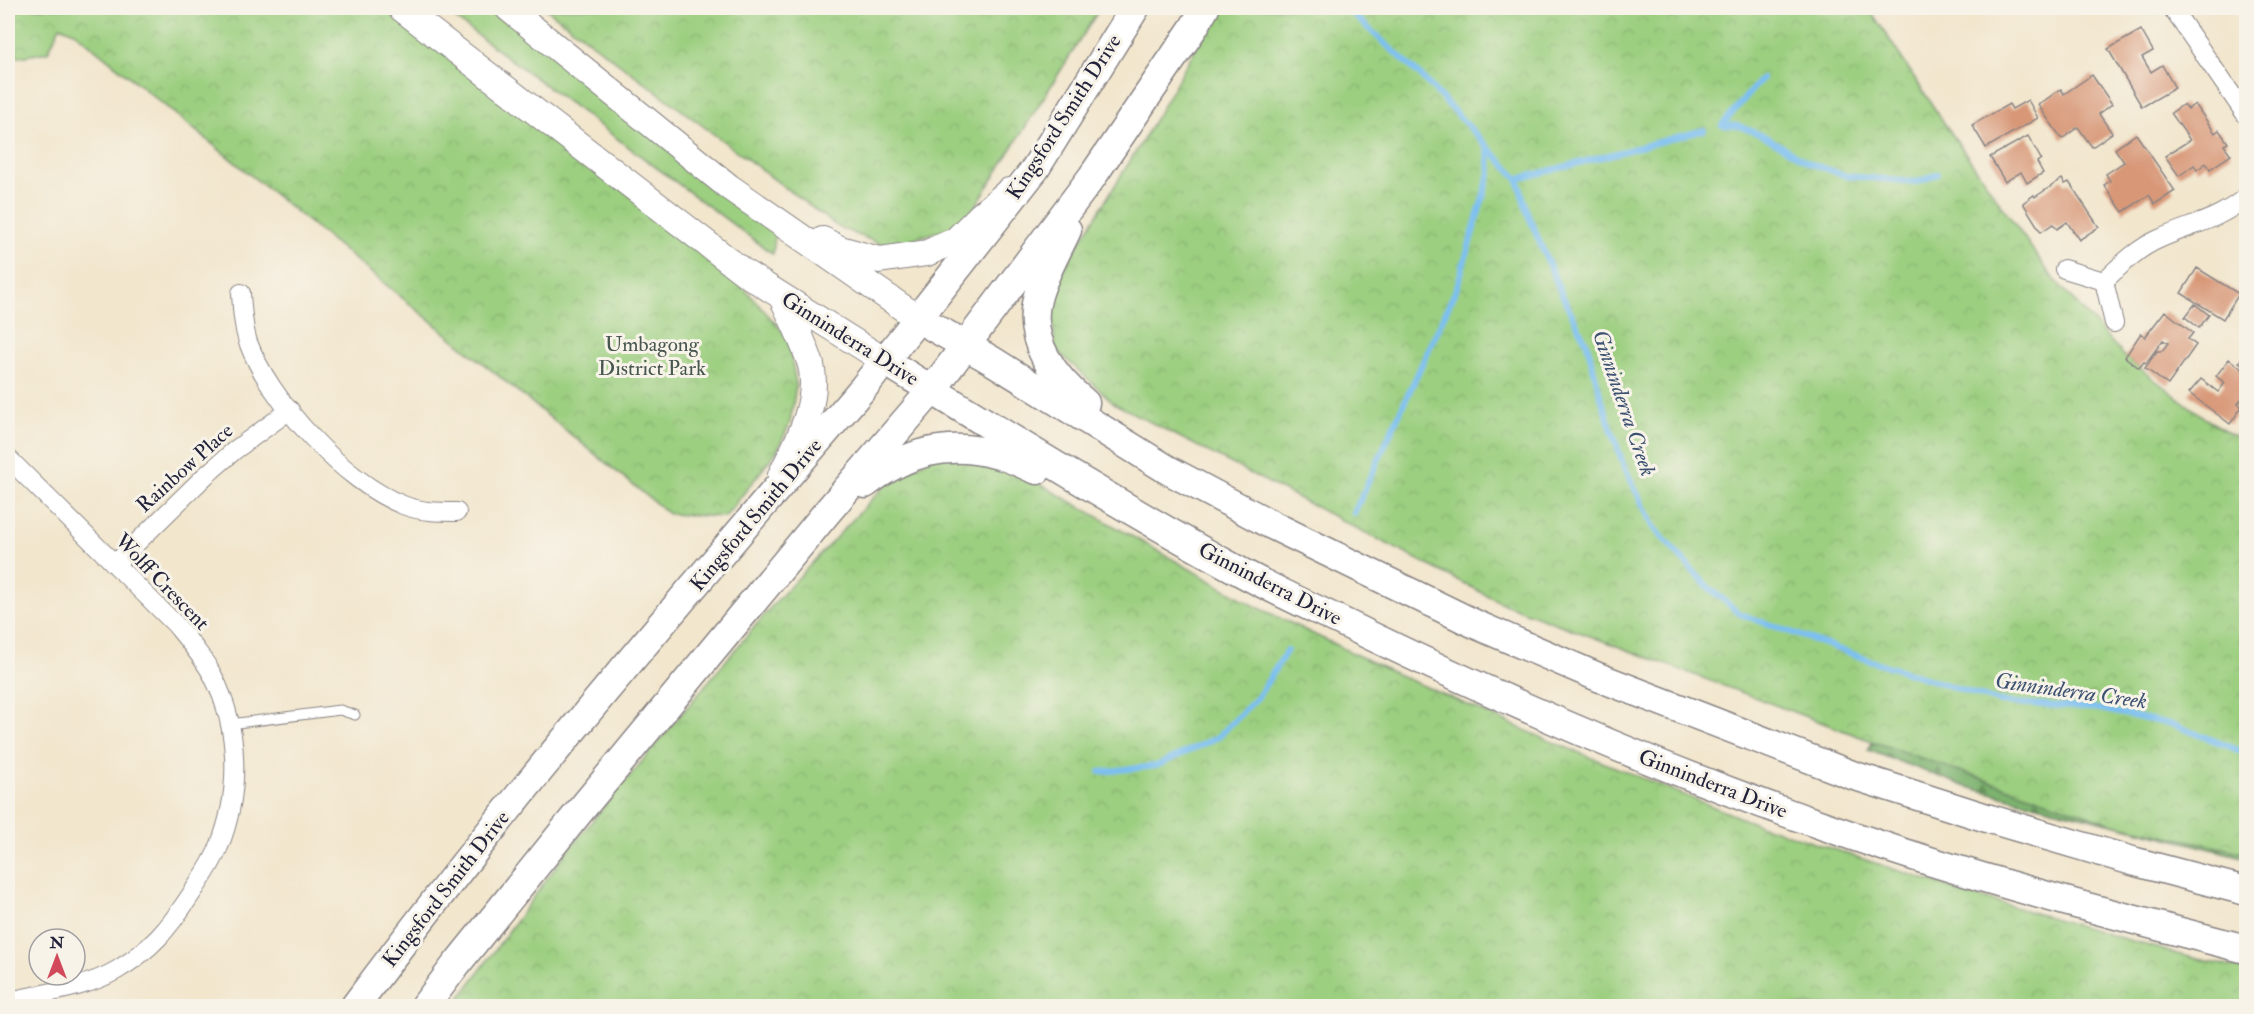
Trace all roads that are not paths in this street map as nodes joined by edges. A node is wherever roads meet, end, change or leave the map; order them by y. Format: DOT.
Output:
graph roads {
  1 [pos="401,8"];
  2 [pos="508,8"];
  3 [pos="1135,8"];
  4 [pos="2172,8"];
  5 [pos="1200,17"];
  6 [pos="2247,116"];
  7 [pos="1035,169"];
  8 [pos="1092,177"];
  9 [pos="729,187"];
  10 [pos="2247,197"];
  11 [pos="2064,269"];
  12 [pos="2104,281"];
  13 [pos="241,293"];
  14 [pos="782,297"];
  15 [pos="919,320"];
  16 [pos="2115,323"];
  17 [pos="965,345"];
  18 [pos="885,361"];
  19 [pos="932,390"];
  20 [pos="290,410"];
  21 [pos="8,458"];
  22 [pos="1168,470"];
  23 [pos="769,499"];
  24 [pos="1120,503"];
  25 [pos="828,511"];
  26 [pos="457,512"];
  27 [pos="116,564"];
  28 [pos="355,715"];
  29 [pos="230,724"];
  30 [pos="2247,891"];
  31 [pos="2247,949"];
  32 [pos="8,1001"];
  33 [pos="355,1006"];
  34 [pos="424,1006"];
  1 -- 14 [label="main road, Ginninderra Drive"];
  2 -- 9 [label="main road"];
  3 -- 7 [label="main road, Kingsford Smith Drive"];
  4 -- 6 [label="street"];
  5 -- 8 [label="main road"];
  7 -- 9 [label="main road"];
  7 -- 15 [label="main road, Kingsford Smith Drive"];
  8 -- 17 [label="main road"];
  8 -- 22 [label="main road"];
  9 -- 15 [label="main road"];
  10 -- 12 [label="street"];
  11 -- 12 [label="street"];
  12 -- 16 [label="street"];
  13 -- 20 [label="street"];
  14 -- 18 [label="main road, Ginninderra Drive"];
  14 -- 23 [label="main road"];
  15 -- 17 [label="main road"];
  15 -- 18 [label="main road, Kingsford Smith Drive"];
  17 -- 19 [label="main road"];
  17 -- 22 [label="main road"];
  18 -- 19 [label="main road, Ginninderra Drive"];
  18 -- 23 [label="main road, Kingsford Smith Drive"];
  19 -- 24 [label="main road, Ginninderra Drive"];
  19 -- 25 [label="main road"];
  20 -- 26 [label="street"];
  20 -- 27 [label="street, Rainbow Place"];
  21 -- 27 [label="street, Wolff Crescent"];
  22 -- 30 [label="main road"];
  23 -- 33 [label="main road, Kingsford Smith Drive"];
  24 -- 25 [label="main road"];
  24 -- 31 [label="main road, Ginninderra Drive"];
  25 -- 34 [label="main road"];
  27 -- 29 [label="street, Wolff Crescent"];
  28 -- 29 [label="lane"];
  29 -- 32 [label="street, Wolff Crescent"];
}
